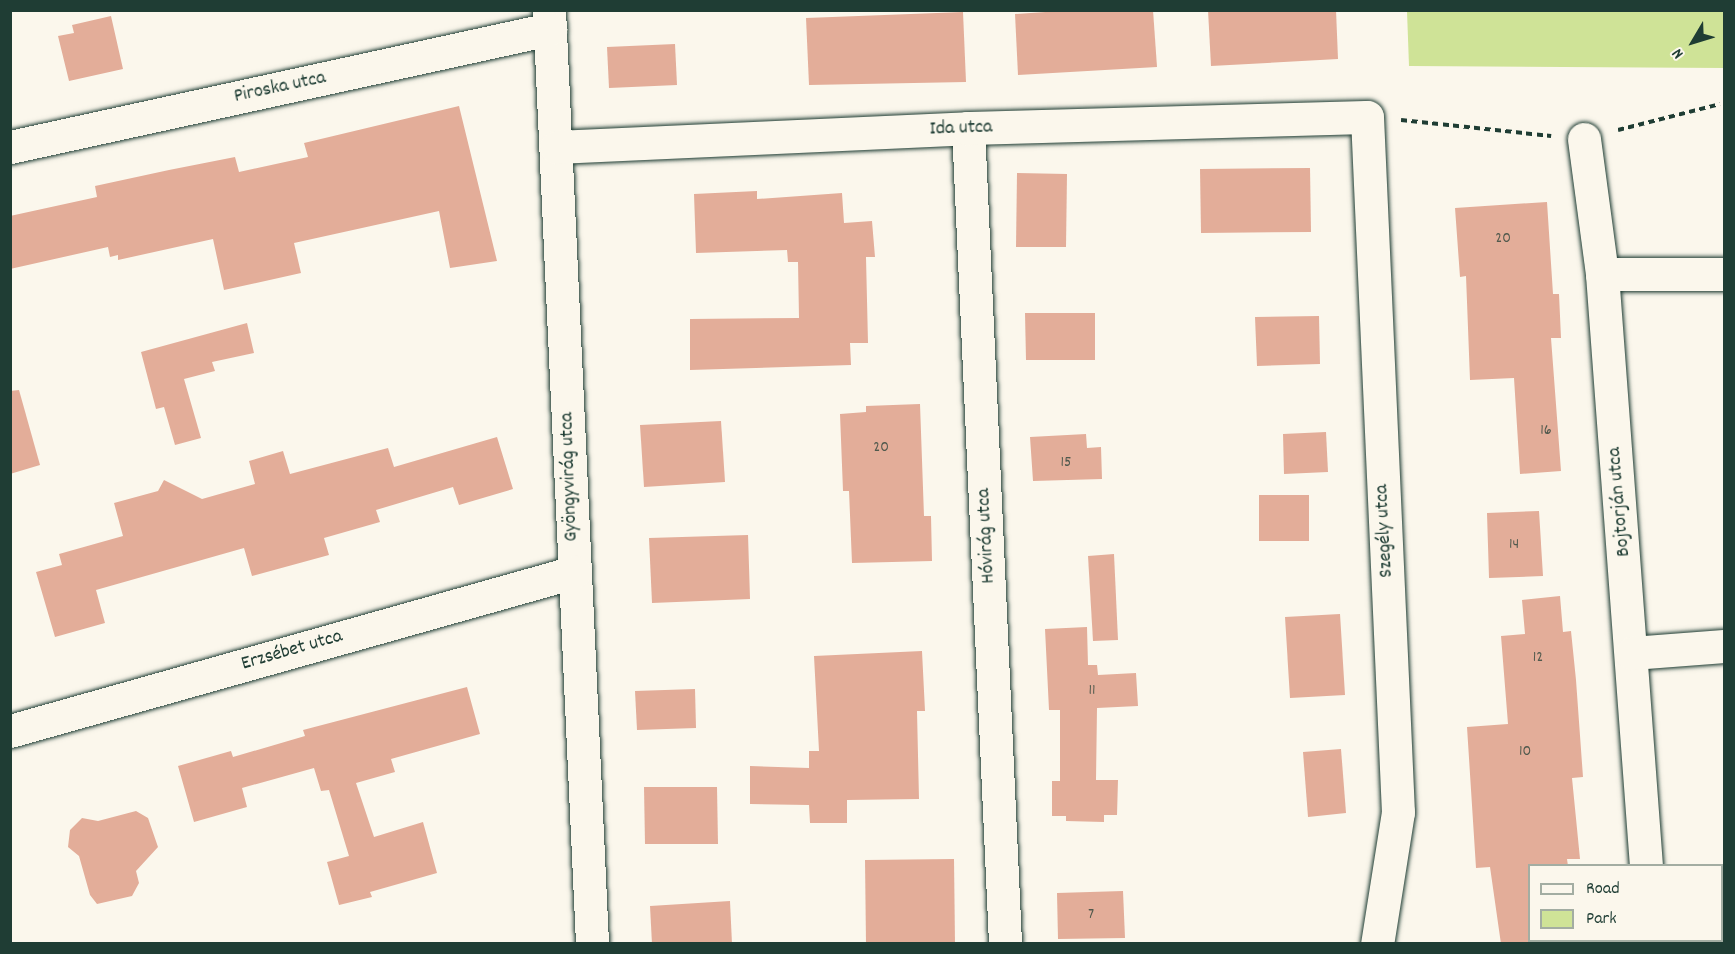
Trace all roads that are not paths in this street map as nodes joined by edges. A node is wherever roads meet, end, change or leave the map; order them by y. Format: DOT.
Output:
graph roads {
  1 [pos="550,20"];
  2 [pos="1367,117"];
  3 [pos="968,128"];
  4 [pos="1584,139"];
  5 [pos="10,147"];
  6 [pos="555,147"];
  7 [pos="1602,274"];
  8 [pos="1725,274"];
  9 [pos="574,572"];
  10 [pos="1725,646"];
  11 [pos="1632,653"];
  12 [pos="10,731"];
  13 [pos="1646,864"];
  14 [pos="592,944"];
  15 [pos="1005,944"];
  16 [pos="1377,944"];
  1 -- 5 [label="street, Piroska utca"];
  1 -- 6 [label="street, Gyöngyvirág utca"];
  2 -- 3 [label="street, Ida utca"];
  2 -- 16 [label="street, Szegély utca"];
  3 -- 6 [label="street, Ida utca"];
  3 -- 15 [label="street, Hóvirág utca"];
  4 -- 7 [label="street, Bojtorján utca"];
  6 -- 9 [label="street, Gyöngyvirág utca"];
  7 -- 8 [label="street"];
  7 -- 11 [label="street, Bojtorján utca"];
  9 -- 12 [label="street, Erzsébet utca"];
  9 -- 14 [label="street, Gyöngyvirág utca"];
  10 -- 11 [label="street"];
  11 -- 13 [label="street, Bojtorján utca"];
}
